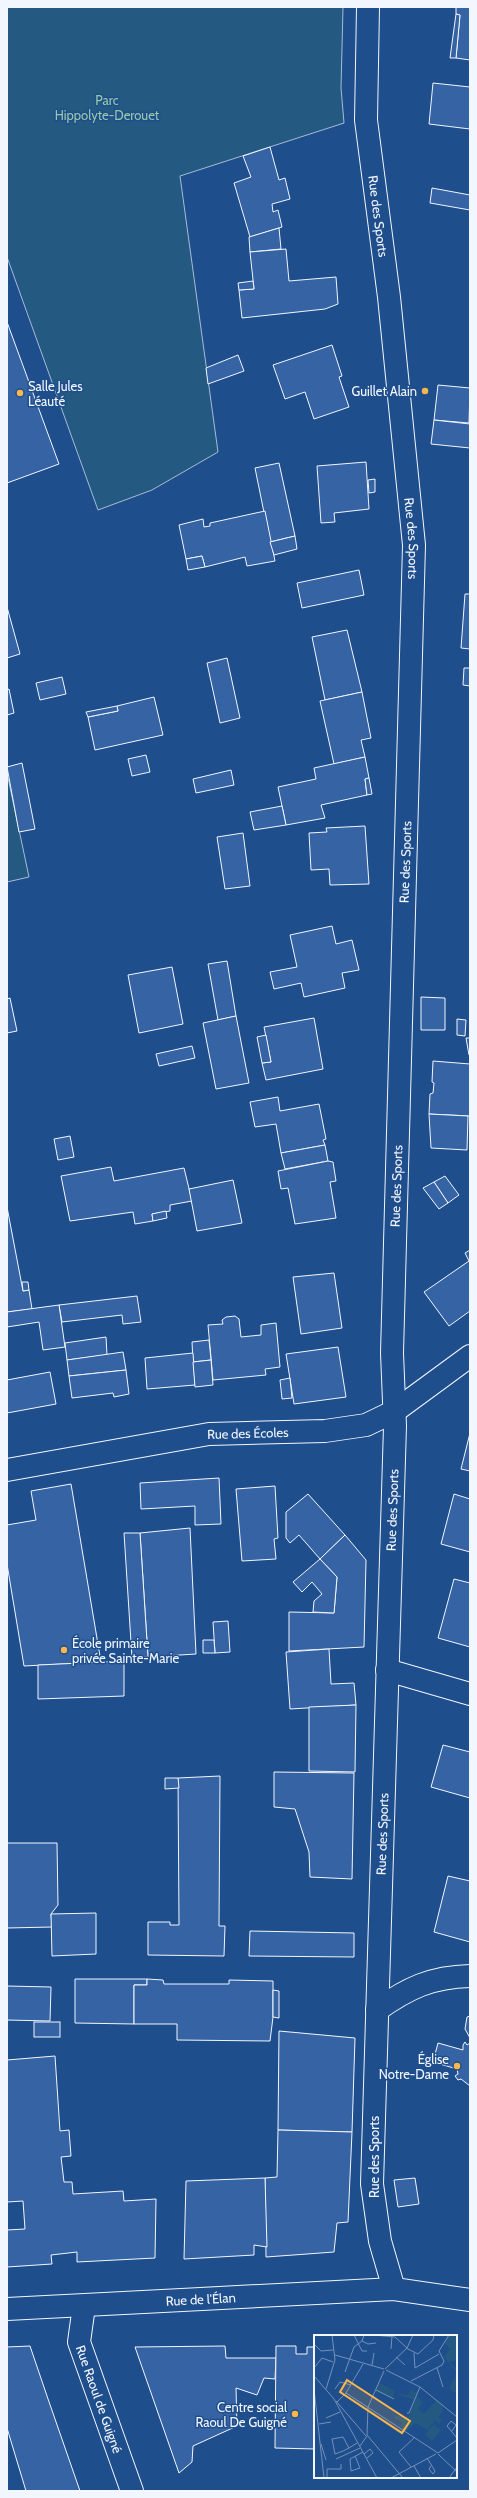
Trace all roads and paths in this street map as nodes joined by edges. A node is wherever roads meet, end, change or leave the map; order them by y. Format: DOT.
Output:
graph roads {
  1 [pos="368,7"];
  2 [pos="470,1356"];
  3 [pos="395,1411"];
  4 [pos="7,1470"];
  5 [pos="387,1670"];
  6 [pos="470,1694"];
  7 [pos="470,1976"];
  8 [pos="377,2010"];
  9 [pos="394,2288"];
  10 [pos="470,2300"];
  11 [pos="84,2306"];
  12 [pos="7,2309"];
  13 [pos="132,2491"];
  1 -- 3 [label="street, Rue des Sports"];
  2 -- 3 [label="street, Rue des Écoles"];
  3 -- 4 [label="street, Rue des Écoles"];
  3 -- 5 [label="street, Rue des Sports"];
  5 -- 6 [label="street"];
  5 -- 8 [label="street, Rue des Sports"];
  7 -- 8 [label="street"];
  8 -- 9 [label="street, Rue des Sports"];
  9 -- 10 [label="street"];
  9 -- 11 [label="street, Rue de l'Élan"];
  11 -- 12 [label="street, Rue de l'Élan"];
  11 -- 13 [label="street, Rue Raoul de Guigné"];
}
